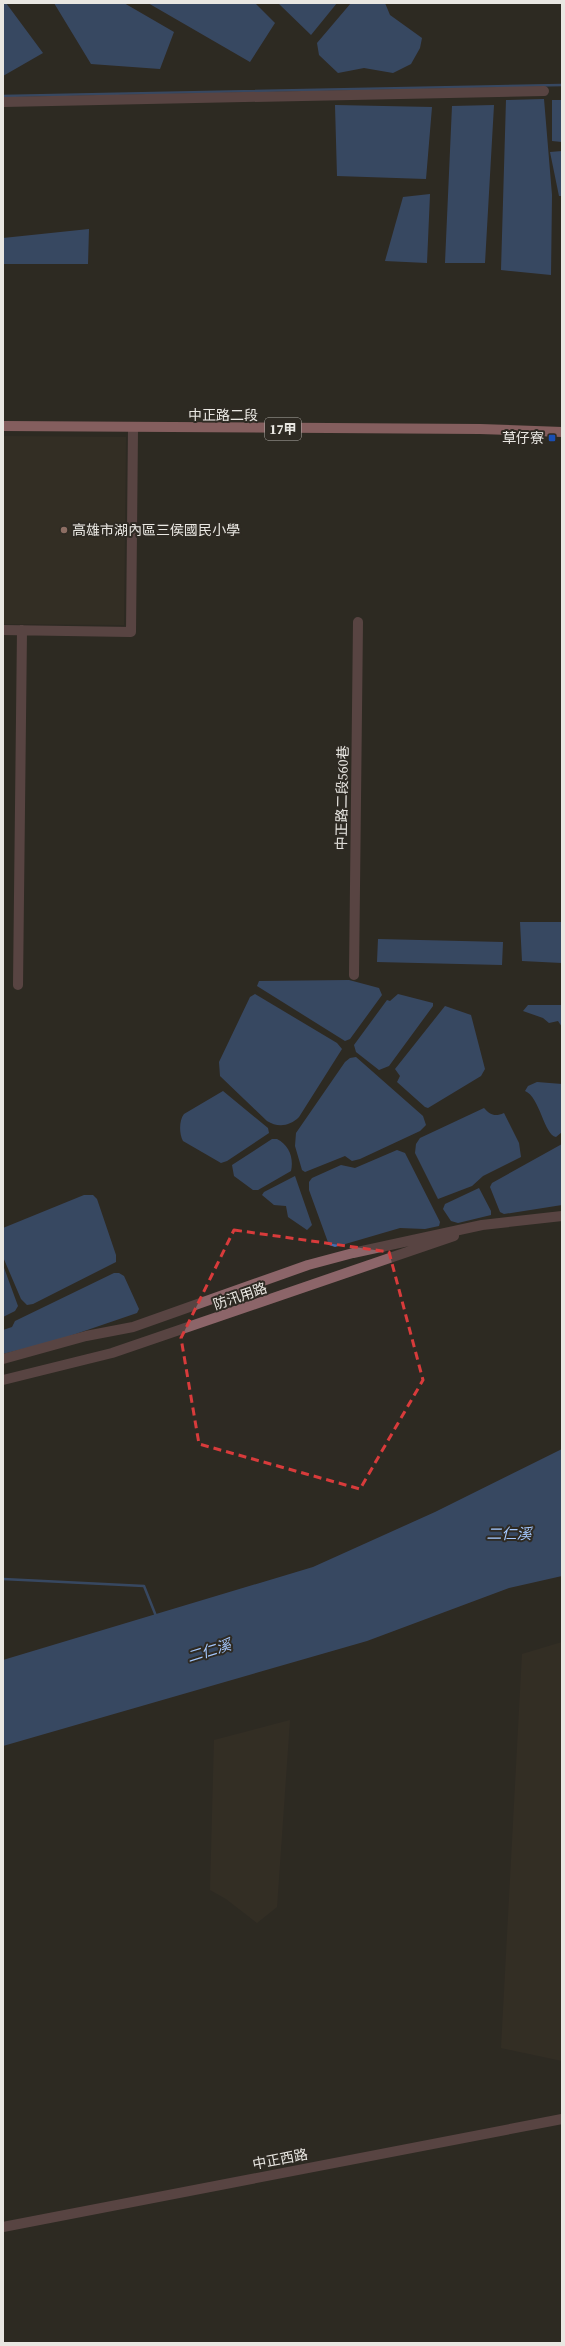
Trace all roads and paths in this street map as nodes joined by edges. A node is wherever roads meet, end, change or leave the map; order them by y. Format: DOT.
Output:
graph roads {
  1 [pos="544,91"];
  2 [pos="3,102"];
  3 [pos="3,426"];
  4 [pos="133,429"];
  5 [pos="562,432"];
  6 [pos="358,622"];
  7 [pos="3,630"];
  8 [pos="22,630"];
  9 [pos="354,975"];
  10 [pos="18,986"];
  11 [pos="562,1216"];
  12 [pos="482,1225"];
  13 [pos="3,1359"];
  14 [pos="3,1380"];
  15 [pos="562,2119"];
  16 [pos="3,2227"];
  1 -- 2 [label="street"];
  3 -- 4 [label="main road, 中正路二段 / 17甲"];
  4 -- 5 [label="main road, 中正路二段 / 17甲"];
  4 -- 8 [label="street"];
  6 -- 9 [label="street, 中正路二段560巷"];
  7 -- 8 [label="street"];
  8 -- 10 [label="street"];
  11 -- 12 [label="street"];
  12 -- 13 [label="street"];
  12 -- 14 [label="street, 防汛用路"];
  15 -- 16 [label="street, 中正西路"];
}
